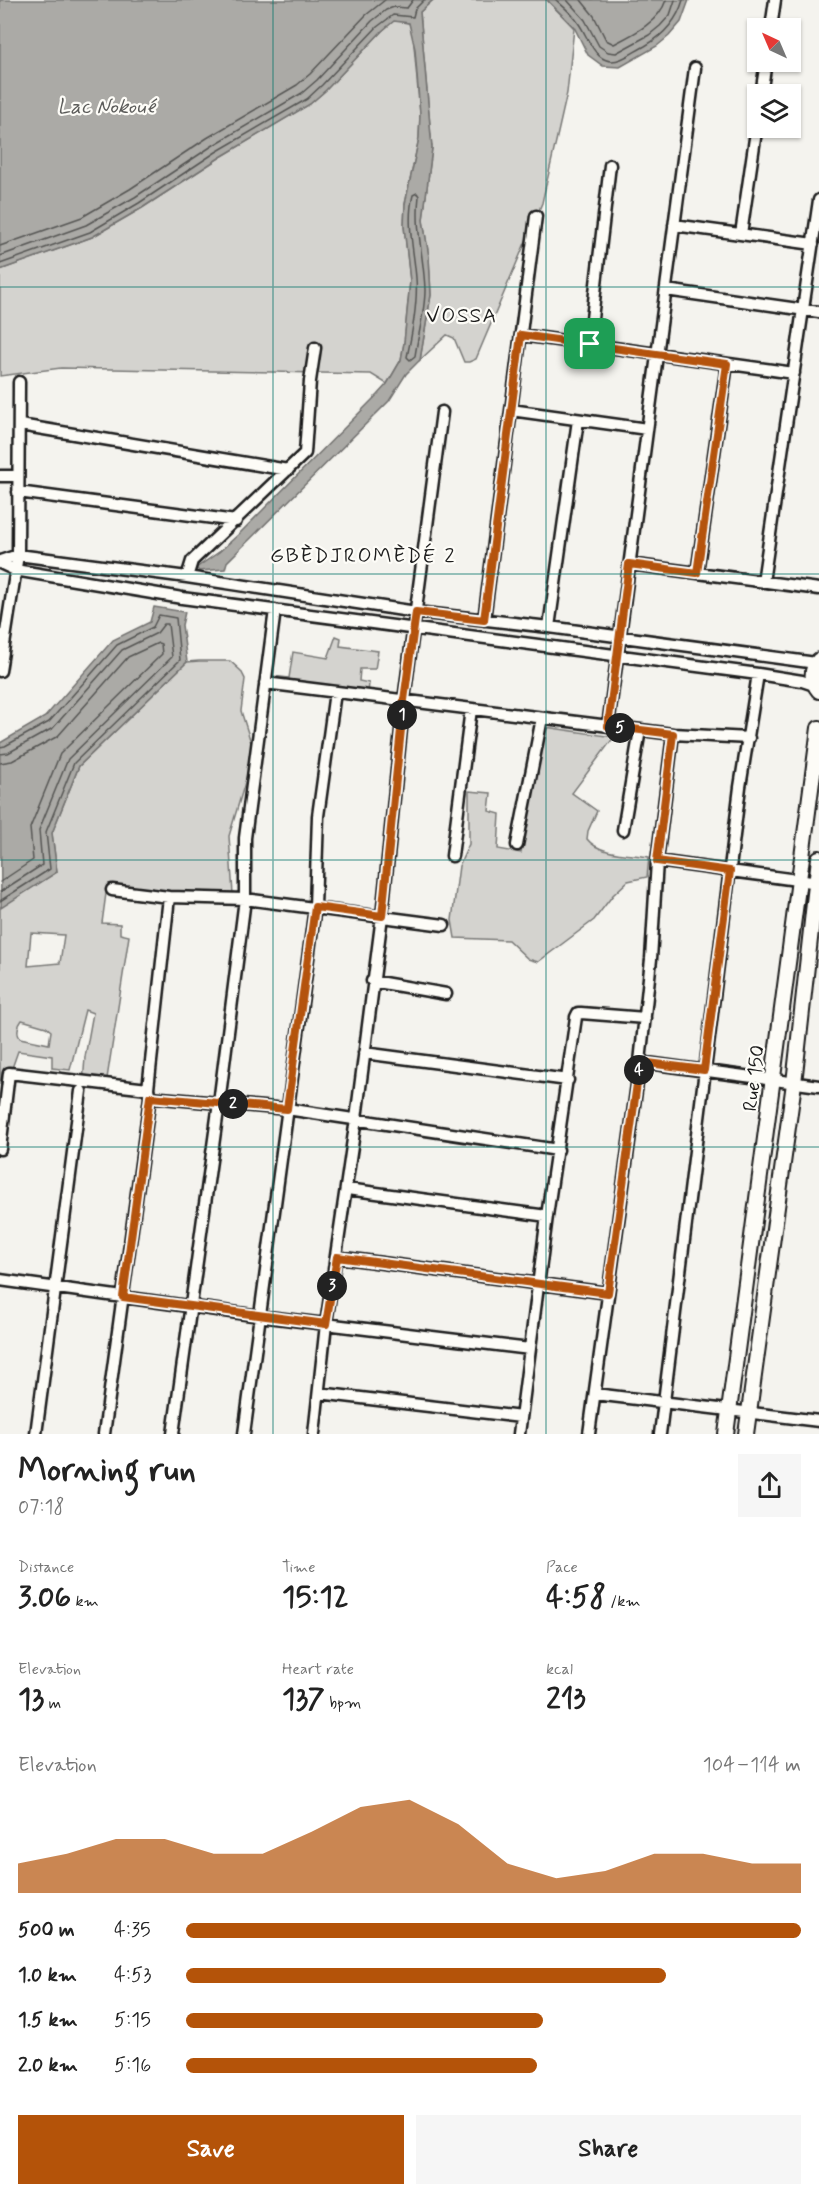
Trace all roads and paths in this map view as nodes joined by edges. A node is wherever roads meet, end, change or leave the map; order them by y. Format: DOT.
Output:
graph roads {
  1 [pos="775,0"];
  2 [pos="772,18"];
  3 [pos="695,68"];
  4 [pos="755,138"];
  5 [pos="610,165"];
  6 [pos="819,200"];
  7 [pos="536,216"];
  8 [pos="674,225"];
  9 [pos="741,234"];
  10 [pos="813,244"];
  11 [pos="666,290"];
  12 [pos="803,309"];
  13 [pos="819,312"];
  14 [pos="521,335"];
  15 [pos="590,344"];
  16 [pos="315,348"];
  17 [pos="657,354"];
  18 [pos="727,364"];
  19 [pos="794,373"];
  20 [pos="19,382"];
  21 [pos="511,410"];
  22 [pos="442,412"];
  23 [pos="578,420"];
  24 [pos="20,425"];
  25 [pos="647,429"];
  26 [pos="288,470"];
  27 [pos="0,476"];
  28 [pos="18,476"];
  29 [pos="18,492"];
  30 [pos="236,521"];
  31 [pos="18,555"];
  32 [pos="0,562"];
  33 [pos="629,564"];
  34 [pos="15,570"];
  35 [pos="697,573"];
  36 [pos="187,577"];
  37 [pos="763,582"];
  38 [pos="819,589"];
  39 [pos="275,610"];
  40 [pos="416,612"];
  41 [pos="484,620"];
  42 [pos="549,627"];
  43 [pos="413,630"];
  44 [pos="619,637"];
  45 [pos="3,638"];
  46 [pos="618,655"];
  47 [pos="817,662"];
  48 [pos="0,671"];
  49 [pos="758,674"];
  50 [pos="265,683"];
  51 [pos="818,690"];
  52 [pos="335,692"];
  53 [pos="404,700"];
  54 [pos="471,709"];
  55 [pos="542,718"];
  56 [pos="608,726"];
  57 [pos="819,728"];
  58 [pos="640,730"];
  59 [pos="673,734"];
  60 [pos="749,738"];
  61 [pos="623,830"];
  62 [pos="517,845"];
  63 [pos="452,856"];
  64 [pos="819,858"];
  65 [pos="657,861"];
  66 [pos="730,871"];
  67 [pos="798,882"];
  68 [pos="817,883"];
  69 [pos="112,890"];
  70 [pos="170,897"];
  71 [pos="245,899"];
  72 [pos="315,907"];
  73 [pos="382,916"];
  74 [pos="444,925"];
  75 [pos="372,981"];
  76 [pos="446,994"];
  77 [pos="645,1018"];
  78 [pos="364,1053"];
  79 [pos="640,1062"];
  80 [pos="704,1070"];
  81 [pos="568,1080"];
  82 [pos="772,1081"];
  83 [pos="794,1083"];
  84 [pos="819,1086"];
  85 [pos="81,1091"];
  86 [pos="149,1093"];
  87 [pos="219,1103"];
  88 [pos="287,1109"];
  89 [pos="356,1119"];
  90 [pos="0,1149"];
  91 [pos="558,1150"];
  92 [pos="347,1189"];
  93 [pos="547,1216"];
  94 [pos="337,1257"];
  95 [pos="0,1280"];
  96 [pos="539,1282"];
  97 [pos="56,1289"];
  98 [pos="608,1293"];
  99 [pos="123,1297"];
  100 [pos="190,1306"];
  101 [pos="260,1316"];
  102 [pos="326,1324"];
  103 [pos="530,1349"];
  104 [pos="319,1393"];
  105 [pos="595,1394"];
  106 [pos="665,1401"];
  107 [pos="729,1410"];
  108 [pos="750,1411"];
  109 [pos="521,1417"];
  110 [pos="819,1421"];
  111 [pos="36,1434"];
  112 [pos="104,1434"];
  113 [pos="172,1434"];
  114 [pos="244,1434"];
  115 [pos="314,1434"];
  116 [pos="519,1434"];
  117 [pos="589,1434"];
  118 [pos="660,1434"];
  119 [pos="726,1434"];
  120 [pos="746,1434"];
  1 -- 2 [label="street"];
  3 -- 8 [label="street"];
  4 -- 9 [label="street"];
  5 -- 15 [label="street"];
  6 -- 10 [label="street"];
  7 -- 14 [label="street"];
  8 -- 9 [label="street"];
  8 -- 11 [label="street"];
  9 -- 10 [label="street"];
  10 -- 12 [label="street"];
  11 -- 12 [label="street"];
  11 -- 17 [label="street"];
  12 -- 13 [label="street"];
  12 -- 19 [label="street"];
  14 -- 15 [label="street"];
  14 -- 21 [label="street"];
  15 -- 17 [label="street"];
  16 -- 26 [label="street"];
  17 -- 18 [label="street"];
  17 -- 25 [label="street"];
  18 -- 19 [label="street"];
  18 -- 35 [label="street"];
  19 -- 37 [label="street"];
  20 -- 24 [label="street"];
  21 -- 23 [label="street"];
  21 -- 41 [label="street"];
  22 -- 40 [label="street"];
  23 -- 25 [label="street"];
  23 -- 42 [label="street"];
  24 -- 26 [label="street"];
  24 -- 28 [label="street"];
  25 -- 33 [label="street"];
  26 -- 30 [label="street"];
  27 -- 28 [label="street"];
  28 -- 29 [label="street"];
  29 -- 30 [label="street"];
  29 -- 31 [label="street"];
  30 -- 36 [label="street"];
  31 -- 32 [label="street"];
  31 -- 34 [label="street"];
  31 -- 36 [label="street"];
  32 -- 34 [label="street"];
  33 -- 35 [label="street"];
  33 -- 44 [label="street"];
  34 -- 39 [label="street"];
  34 -- 45 [label="street"];
  35 -- 37 [label="street"];
  36 -- 40 [label="street"];
  37 -- 38 [label="street"];
  39 -- 43 [label="street"];
  39 -- 50 [label="street"];
  40 -- 41 [label="street"];
  40 -- 43 [label="street"];
  41 -- 42 [label="street"];
  42 -- 44 [label="street"];
  43 -- 46 [label="street"];
  43 -- 53 [label="street"];
  44 -- 46 [label="street"];
  44 -- 47 [label="street"];
  45 -- 48 [label="street"];
  46 -- 49 [label="street"];
  46 -- 56 [label="street"];
  47 -- 51 [label="main road"];
  49 -- 51 [label="street"];
  49 -- 60 [label="street"];
  50 -- 52 [label="street"];
  50 -- 71 [label="street"];
  52 -- 53 [label="street"];
  52 -- 72 [label="street"];
  53 -- 54 [label="street"];
  53 -- 73 [label="street"];
  54 -- 55 [label="street"];
  54 -- 63 [label="street"];
  55 -- 56 [label="street"];
  55 -- 62 [label="street"];
  56 -- 58 [label="street"];
  57 -- 67 [label="main road, Rue 150"];
  58 -- 59 [label="street"];
  58 -- 61 [label="street"];
  59 -- 60 [label="street"];
  59 -- 65 [label="street"];
  60 -- 66 [label="street"];
  64 -- 68 [label="main road, Rue 150"];
  65 -- 66 [label="street"];
  65 -- 77 [label="street"];
  66 -- 67 [label="street"];
  66 -- 80 [label="street"];
  67 -- 68 [label="street"];
  67 -- 82 [label="main road, Rue 150"];
  68 -- 83 [label="main road, Rue 150"];
  69 -- 70 [label="street"];
  70 -- 71 [label="street"];
  70 -- 86 [label="street"];
  71 -- 72 [label="street"];
  71 -- 87 [label="street"];
  72 -- 73 [label="street"];
  72 -- 88 [label="street"];
  73 -- 74 [label="street"];
  73 -- 75 [label="street"];
  75 -- 76 [label="street"];
  75 -- 78 [label="street"];
  77 -- 79 [label="street"];
  77 -- 81 [label="street"];
  78 -- 81 [label="street"];
  78 -- 89 [label="street"];
  79 -- 80 [label="street"];
  79 -- 98 [label="street"];
  80 -- 82 [label="street"];
  80 -- 106 [label="street"];
  81 -- 91 [label="street"];
  82 -- 83 [label="street"];
  82 -- 107 [label="main road, Rue 150"];
  83 -- 84 [label="street"];
  83 -- 108 [label="main road, Rue 150"];
  85 -- 97 [label="street"];
  86 -- 87 [label="street"];
  86 -- 90 [label="street"];
  86 -- 99 [label="street"];
  87 -- 88 [label="street"];
  87 -- 100 [label="street"];
  88 -- 89 [label="street"];
  88 -- 101 [label="street"];
  89 -- 91 [label="street"];
  89 -- 92 [label="street"];
  91 -- 93 [label="street"];
  92 -- 93 [label="street"];
  92 -- 94 [label="street"];
  93 -- 96 [label="street"];
  94 -- 96 [label="street"];
  94 -- 102 [label="street"];
  95 -- 97 [label="street"];
  96 -- 98 [label="street"];
  96 -- 103 [label="street"];
  97 -- 99 [label="street"];
  97 -- 111 [label="street"];
  98 -- 105 [label="street"];
  99 -- 100 [label="street"];
  99 -- 112 [label="street"];
  100 -- 101 [label="street"];
  100 -- 113 [label="street"];
  101 -- 102 [label="street"];
  101 -- 114 [label="street"];
  102 -- 103 [label="street"];
  102 -- 104 [label="street"];
  103 -- 109 [label="street"];
  104 -- 109 [label="street"];
  104 -- 115 [label="street"];
  105 -- 106 [label="street"];
  105 -- 117 [label="street"];
  106 -- 107 [label="street"];
  106 -- 118 [label="street"];
  107 -- 108 [label="street"];
  107 -- 119 [label="main road, Rue 150"];
  108 -- 110 [label="street"];
  108 -- 120 [label="main road, Rue 150"];
  109 -- 116 [label="street"];
}
